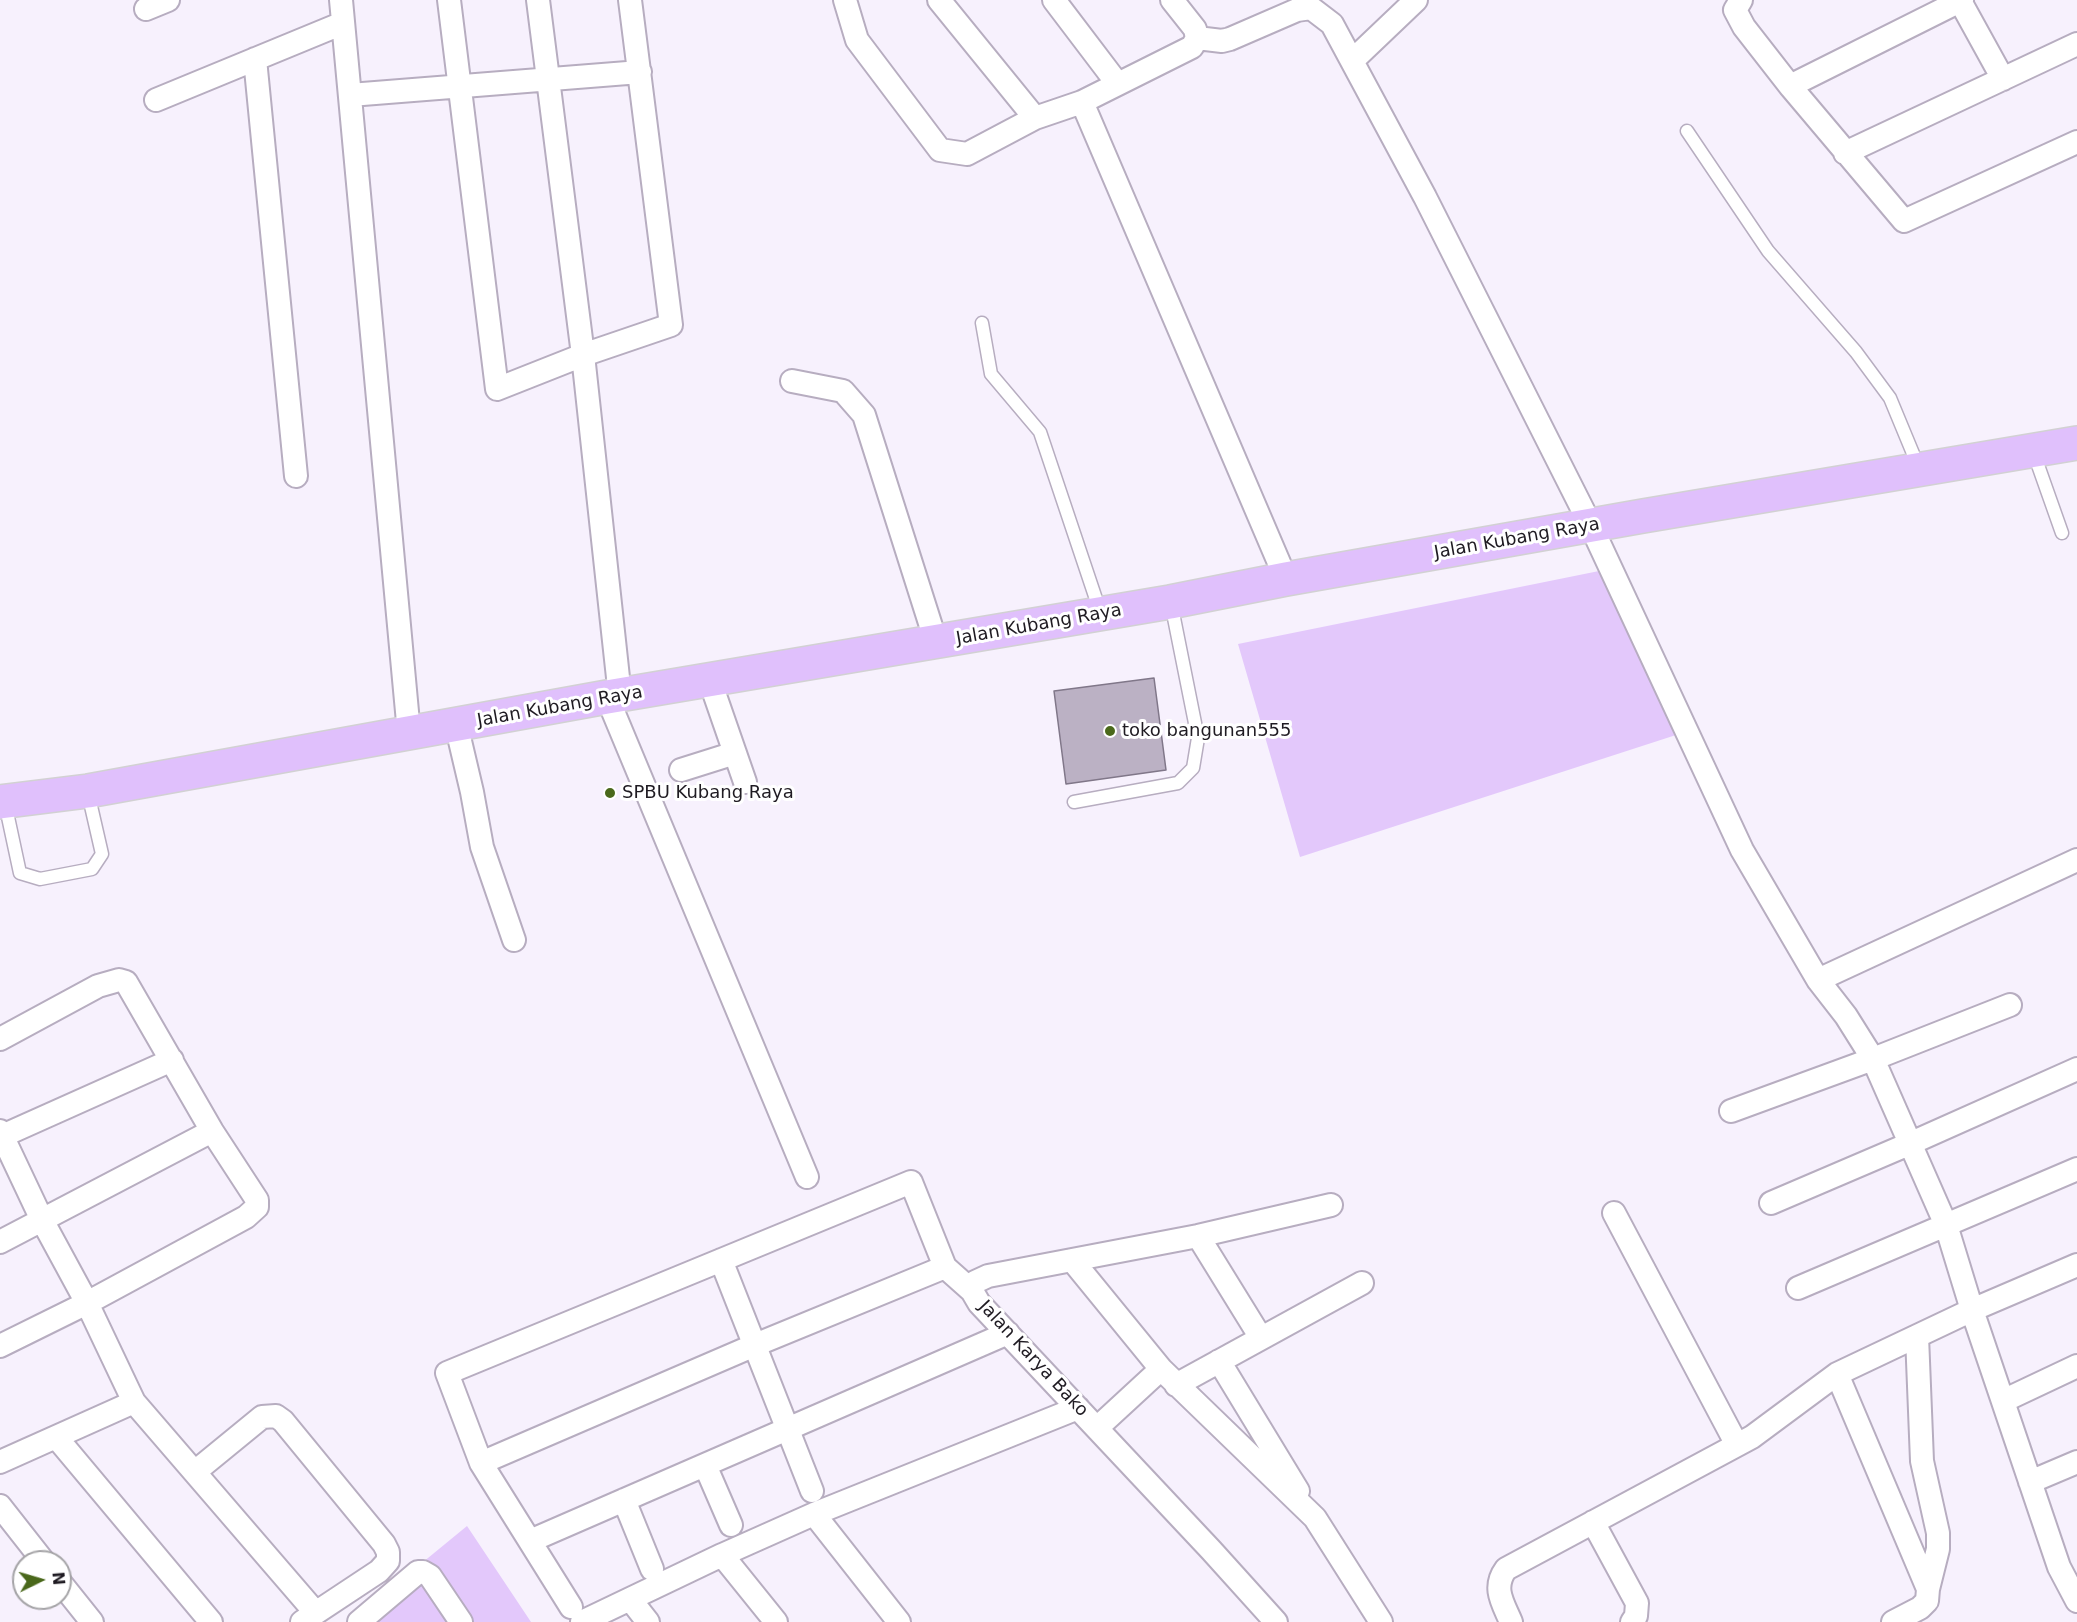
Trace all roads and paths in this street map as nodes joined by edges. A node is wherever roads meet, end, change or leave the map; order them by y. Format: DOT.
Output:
graph roads {
  1 [pos="168,0"];
  2 [pos="341,0"];
  3 [pos="449,0"];
  4 [pos="538,0"];
  5 [pos="630,0"];
  6 [pos="845,0"];
  7 [pos="939,0"];
  8 [pos="1054,0"];
  9 [pos="1172,0"];
  10 [pos="1416,0"];
  11 [pos="1741,0"];
  12 [pos="1961,0"];
  13 [pos="146,9"];
  14 [pos="343,23"];
  15 [pos="1197,38"];
  16 [pos="2077,44"];
  17 [pos="255,59"];
  18 [pos="1352,61"];
  19 [pos="640,72"];
  20 [pos="548,78"];
  21 [pos="2003,79"];
  22 [pos="1117,83"];
  23 [pos="459,85"];
  24 [pos="1790,86"];
  25 [pos="350,95"];
  26 [pos="156,100"];
  27 [pos="1082,102"];
  28 [pos="1035,118"];
  29 [pos="1687,131"];
  30 [pos="2077,142"];
  31 [pos="1845,153"];
  32 [pos="982,323"];
  33 [pos="583,355"];
  34 [pos="792,381"];
  35 [pos="2077,443"];
  36 [pos="2032,450"];
  37 [pos="1920,470"];
  38 [pos="296,476"];
  39 [pos="1591,526"];
  40 [pos="2062,533"];
  41 [pos="1286,579"];
  42 [pos="1170,602"];
  43 [pos="1101,614"];
  44 [pos="936,642"];
  45 [pos="710,681"];
  46 [pos="613,696"];
  47 [pos="456,724"];
  48 [pos="409,733"];
  49 [pos="735,753"];
  50 [pos="681,770"];
  51 [pos="745,782"];
  52 [pos="88,791"];
  53 [pos="2,802"];
  54 [pos="1074,802"];
  55 [pos="2077,860"];
  56 [pos="514,940"];
  57 [pos="1818,980"];
  58 [pos="2010,1005"];
  59 [pos="0,1039"];
  60 [pos="171,1059"];
  61 [pos="1873,1059"];
  62 [pos="2077,1069"];
  63 [pos="1731,1111"];
  64 [pos="212,1131"];
  65 [pos="1,1135"];
  66 [pos="1909,1144"];
  67 [pos="2077,1169"];
  68 [pos="807,1177"];
  69 [pos="1772,1203"];
  70 [pos="1331,1205"];
  71 [pos="1614,1213"];
  72 [pos="42,1220"];
  73 [pos="1946,1225"];
  74 [pos="1198,1236"];
  75 [pos="0,1242"];
  76 [pos="721,1260"];
  77 [pos="1072,1260"];
  78 [pos="2077,1265"];
  79 [pos="945,1267"];
  80 [pos="1362,1283"];
  81 [pos="1798,1288"];
  82 [pos="972,1291"];
  83 [pos="87,1303"];
  84 [pos="1972,1310"];
  85 [pos="1008,1334"];
  86 [pos="1917,1336"];
  87 [pos="1262,1338"];
  88 [pos="755,1345"];
  89 [pos="0,1346"];
  90 [pos="1219,1361"];
  91 [pos="2077,1366"];
  92 [pos="1837,1374"];
  93 [pos="1168,1377"];
  94 [pos="2003,1401"];
  95 [pos="134,1402"];
  96 [pos="1078,1408"];
  97 [pos="1097,1428"];
  98 [pos="787,1429"];
  99 [pos="56,1437"];
  100 [pos="1737,1445"];
  101 [pos="0,1462"];
  102 [pos="481,1462"];
  103 [pos="2077,1462"];
  104 [pos="705,1465"];
  105 [pos="196,1471"];
  106 [pos="2030,1482"];
  107 [pos="812,1491"];
  108 [pos="624,1500"];
  109 [pos="0,1506"];
  110 [pos="814,1514"];
  111 [pos="1315,1518"];
  112 [pos="1593,1522"];
  113 [pos="731,1526"];
  114 [pos="530,1541"];
  115 [pos="35,1550"];
  116 [pos="722,1555"];
  117 [pos="2068,1565"];
  118 [pos="652,1569"];
  119 [pos="1928,1589"];
  120 [pos="72,1597"];
  121 [pos="630,1599"];
  122 [pos="2077,1601"];
  123 [pos="576,1614"];
  124 [pos="308,1617"];
  125 [pos="92,1622"];
  126 [pos="211,1622"];
  127 [pos="359,1622"];
  128 [pos="461,1622"];
  129 [pos="648,1622"];
  130 [pos="776,1622"];
  131 [pos="899,1622"];
  132 [pos="1276,1622"];
  133 [pos="1381,1622"];
  134 [pos="1511,1622"];
  135 [pos="1632,1622"];
  136 [pos="1893,1622"];
  1 -- 13 [label="street"];
  2 -- 14 [label="street"];
  3 -- 23 [label="street"];
  4 -- 20 [label="street"];
  5 -- 19 [label="street"];
  6 -- 28 [label="street"];
  7 -- 28 [label="street"];
  8 -- 22 [label="street"];
  9 -- 15 [label="street"];
  10 -- 18 [label="street"];
  11 -- 24 [label="street"];
  12 -- 21 [label="street"];
  12 -- 24 [label="street"];
  14 -- 17 [label="street"];
  14 -- 25 [label="street"];
  15 -- 18 [label="street"];
  15 -- 22 [label="street"];
  16 -- 21 [label="street"];
  17 -- 26 [label="street"];
  17 -- 38 [label="street"];
  18 -- 39 [label="street"];
  19 -- 20 [label="street"];
  19 -- 33 [label="street"];
  20 -- 23 [label="street"];
  20 -- 33 [label="street"];
  21 -- 31 [label="street"];
  22 -- 27 [label="street"];
  23 -- 25 [label="street"];
  23 -- 33 [label="street"];
  24 -- 31 [label="street"];
  25 -- 48 [label="street"];
  27 -- 28 [label="street"];
  27 -- 41 [label="street"];
  29 -- 37 [label="lane"];
  30 -- 31 [label="street"];
  32 -- 43 [label="lane"];
  33 -- 46 [label="street"];
  34 -- 44 [label="street"];
  35 -- 36 [label="highway, Jalan Kubang Raya"];
  36 -- 37 [label="highway, Jalan Kubang Raya"];
  36 -- 40 [label="lane"];
  37 -- 39 [label="highway, Jalan Kubang Raya"];
  39 -- 41 [label="highway, Jalan Kubang Raya"];
  39 -- 57 [label="street"];
  41 -- 42 [label="highway, Jalan Kubang Raya"];
  42 -- 43 [label="highway, Jalan Kubang Raya"];
  42 -- 54 [label="lane"];
  43 -- 44 [label="highway, Jalan Kubang Raya"];
  44 -- 45 [label="highway, Jalan Kubang Raya"];
  45 -- 46 [label="highway, Jalan Kubang Raya"];
  45 -- 49 [label="street"];
  46 -- 47 [label="highway, Jalan Kubang Raya"];
  46 -- 68 [label="street"];
  47 -- 48 [label="highway, Jalan Kubang Raya"];
  47 -- 56 [label="street"];
  48 -- 52 [label="highway, Jalan Kubang Raya"];
  49 -- 50 [label="street"];
  49 -- 51 [label="street"];
  52 -- 53 [label="highway, Jalan Kubang Raya"];
  52 -- 53 [label="lane"];
  55 -- 57 [label="street"];
  57 -- 61 [label="street"];
  58 -- 61 [label="street"];
  59 -- 60 [label="street"];
  60 -- 64 [label="street"];
  60 -- 65 [label="street"];
  61 -- 63 [label="street"];
  61 -- 66 [label="street"];
  62 -- 66 [label="street"];
  64 -- 72 [label="street"];
  64 -- 83 [label="street"];
  65 -- 72 [label="street"];
  66 -- 69 [label="street"];
  66 -- 73 [label="street"];
  67 -- 73 [label="street"];
  70 -- 74 [label="street, Jalan Karya Bako"];
  71 -- 100 [label="street"];
  72 -- 75 [label="street"];
  72 -- 83 [label="street"];
  73 -- 81 [label="street"];
  73 -- 84 [label="street"];
  74 -- 77 [label="street, Jalan Karya Bako"];
  74 -- 87 [label="street"];
  76 -- 79 [label="street"];
  76 -- 88 [label="street"];
  76 -- 102 [label="street"];
  77 -- 82 [label="street, Jalan Karya Bako"];
  77 -- 93 [label="street"];
  78 -- 84 [label="street"];
  79 -- 82 [label="street"];
  79 -- 88 [label="street"];
  80 -- 87 [label="street"];
  82 -- 85 [label="street, Jalan Karya Bako"];
  83 -- 89 [label="street"];
  83 -- 95 [label="street"];
  84 -- 86 [label="street"];
  84 -- 94 [label="street"];
  85 -- 96 [label="street, Jalan Karya Bako"];
  85 -- 98 [label="street"];
  86 -- 92 [label="street"];
  86 -- 119 [label="street"];
  87 -- 90 [label="street"];
  88 -- 98 [label="street"];
  88 -- 102 [label="street"];
  90 -- 93 [label="street"];
  90 -- 111 [label="street"];
  91 -- 94 [label="street"];
  92 -- 100 [label="street"];
  92 -- 119 [label="street"];
  93 -- 97 [label="street"];
  93 -- 111 [label="street"];
  94 -- 106 [label="street"];
  95 -- 99 [label="street"];
  95 -- 105 [label="street"];
  96 -- 97 [label="street, Jalan Karya Bako"];
  96 -- 110 [label="street"];
  97 -- 132 [label="street, Jalan Karya Bako"];
  98 -- 104 [label="street"];
  98 -- 107 [label="street"];
  99 -- 101 [label="street"];
  99 -- 126 [label="street"];
  100 -- 112 [label="street"];
  102 -- 114 [label="street"];
  103 -- 106 [label="street"];
  104 -- 108 [label="street"];
  104 -- 113 [label="street"];
  105 -- 124 [label="street"];
  105 -- 124 [label="street"];
  106 -- 117 [label="street"];
  108 -- 114 [label="street"];
  108 -- 118 [label="street"];
  109 -- 115 [label="street"];
  110 -- 116 [label="street"];
  110 -- 131 [label="street"];
  111 -- 133 [label="street"];
  112 -- 134 [label="street"];
  112 -- 135 [label="street"];
  114 -- 123 [label="street"];
  116 -- 121 [label="street"];
  116 -- 130 [label="street"];
  117 -- 122 [label="street"];
  119 -- 136 [label="street"];
  120 -- 125 [label="street"];
  121 -- 123 [label="street"];
  121 -- 129 [label="street"];
  127 -- 128 [label="street"];
}
